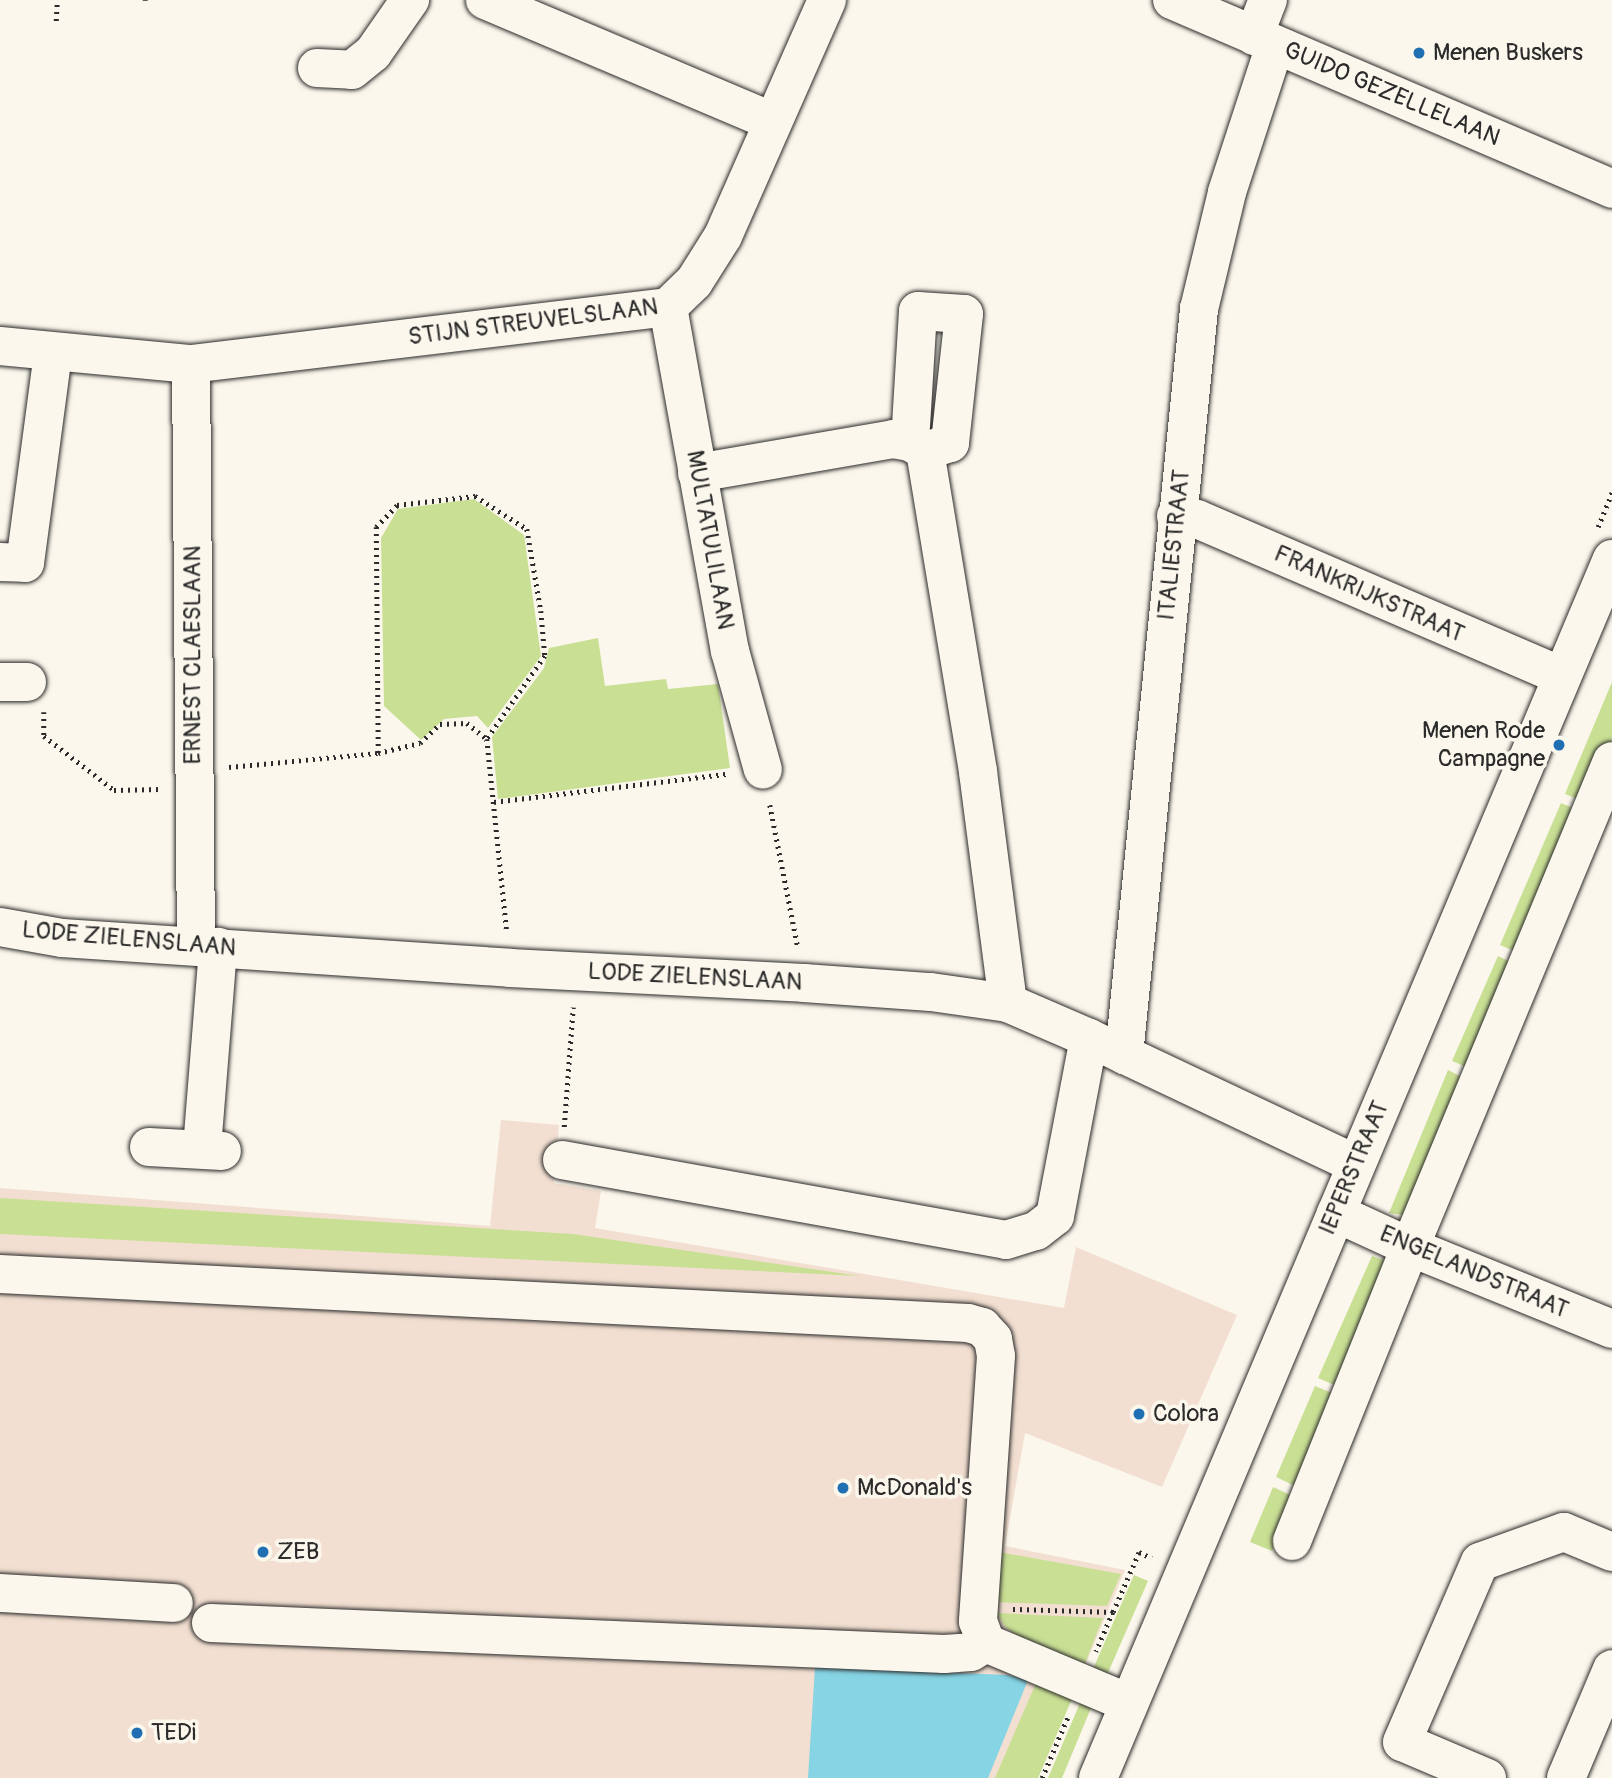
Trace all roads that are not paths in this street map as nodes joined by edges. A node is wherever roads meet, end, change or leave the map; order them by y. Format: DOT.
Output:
graph roads {
  1 [pos="410,0"];
  2 [pos="485,0"];
  3 [pos="827,0"];
  4 [pos="1172,0"];
  5 [pos="1268,0"];
  6 [pos="1264,40"];
  7 [pos="317,68"];
  8 [pos="772,121"];
  9 [pos="1612,190"];
  10 [pos="668,307"];
  11 [pos="0,346"];
  12 [pos="53,352"];
  13 [pos="191,364"];
  14 [pos="697,473"];
  15 [pos="1176,516"];
  16 [pos="1612,559"];
  17 [pos="0,562"];
  18 [pos="1561,676"];
  19 [pos="1612,761"];
  20 [pos="763,770"];
  21 [pos="0,927"];
  22 [pos="207,946"];
  23 [pos="1008,1003"];
  24 [pos="1089,1038"];
  25 [pos="1124,1055"];
  26 [pos="149,1147"];
  27 [pos="562,1160"];
  28 [pos="1355,1164"];
  29 [pos="1336,1213"];
  30 [pos="1410,1247"];
  31 [pos="0,1274"];
  32 [pos="1612,1329"];
  33 [pos="1292,1541"];
  34 [pos="1612,1552"];
  35 [pos="0,1593"];
  36 [pos="174,1603"];
  37 [pos="211,1623"];
  38 [pos="986,1643"];
  39 [pos="1612,1670"];
  40 [pos="1129,1703"];
  41 [pos="1098,1778"];
  42 [pos="1487,1778"];
  43 [pos="1566,1778"];
  1 -- 7 [label="street"];
  2 -- 8 [label="street"];
  3 -- 8 [label="street, STIJN STREUVELSLAAN"];
  4 -- 6 [label="street, GUIDO GEZELLELAAN"];
  5 -- 6 [label="street, ITALIESTRAAT"];
  6 -- 9 [label="street, GUIDO GEZELLELAAN"];
  6 -- 15 [label="street, ITALIESTRAAT"];
  8 -- 10 [label="street, STIJN STREUVELSLAAN"];
  10 -- 13 [label="street, STIJN STREUVELSLAAN"];
  10 -- 14 [label="street, MULTATULILAAN"];
  11 -- 12 [label="street, STIJN STREUVELSLAAN"];
  12 -- 13 [label="street, STIJN STREUVELSLAAN"];
  12 -- 17 [label="street"];
  13 -- 22 [label="street, ERNEST CLAESLAAN"];
  14 -- 20 [label="street, MULTATULILAAN"];
  14 -- 23 [label="street"];
  15 -- 18 [label="street, FRANKRIJKSTRAAT"];
  15 -- 25 [label="street, ITALIESTRAAT"];
  16 -- 18 [label="street, IEPERSTRAAT"];
  18 -- 28 [label="street, IEPERSTRAAT"];
  19 -- 30 [label="street"];
  21 -- 22 [label="street, LODE ZIELENSLAAN"];
  22 -- 23 [label="street, LODE ZIELENSLAAN"];
  22 -- 26 [label="street, ERNEST CLAESLAAN"];
  23 -- 24 [label="street, LODE ZIELENSLAAN"];
  24 -- 25 [label="street, LODE ZIELENSLAAN"];
  24 -- 27 [label="street"];
  25 -- 28 [label="street, LODE ZIELENSLAAN"];
  28 -- 29 [label="street, IEPERSTRAAT"];
  29 -- 30 [label="street, ENGELANDSTRAAT"];
  29 -- 40 [label="street, IEPERSTRAAT"];
  30 -- 32 [label="street, ENGELANDSTRAAT"];
  30 -- 33 [label="street"];
  31 -- 38 [label="street"];
  34 -- 42 [label="street"];
  35 -- 36 [label="street"];
  37 -- 38 [label="street"];
  38 -- 40 [label="street"];
  39 -- 43 [label="street"];
  40 -- 41 [label="street, IEPERSTRAAT"];
}
